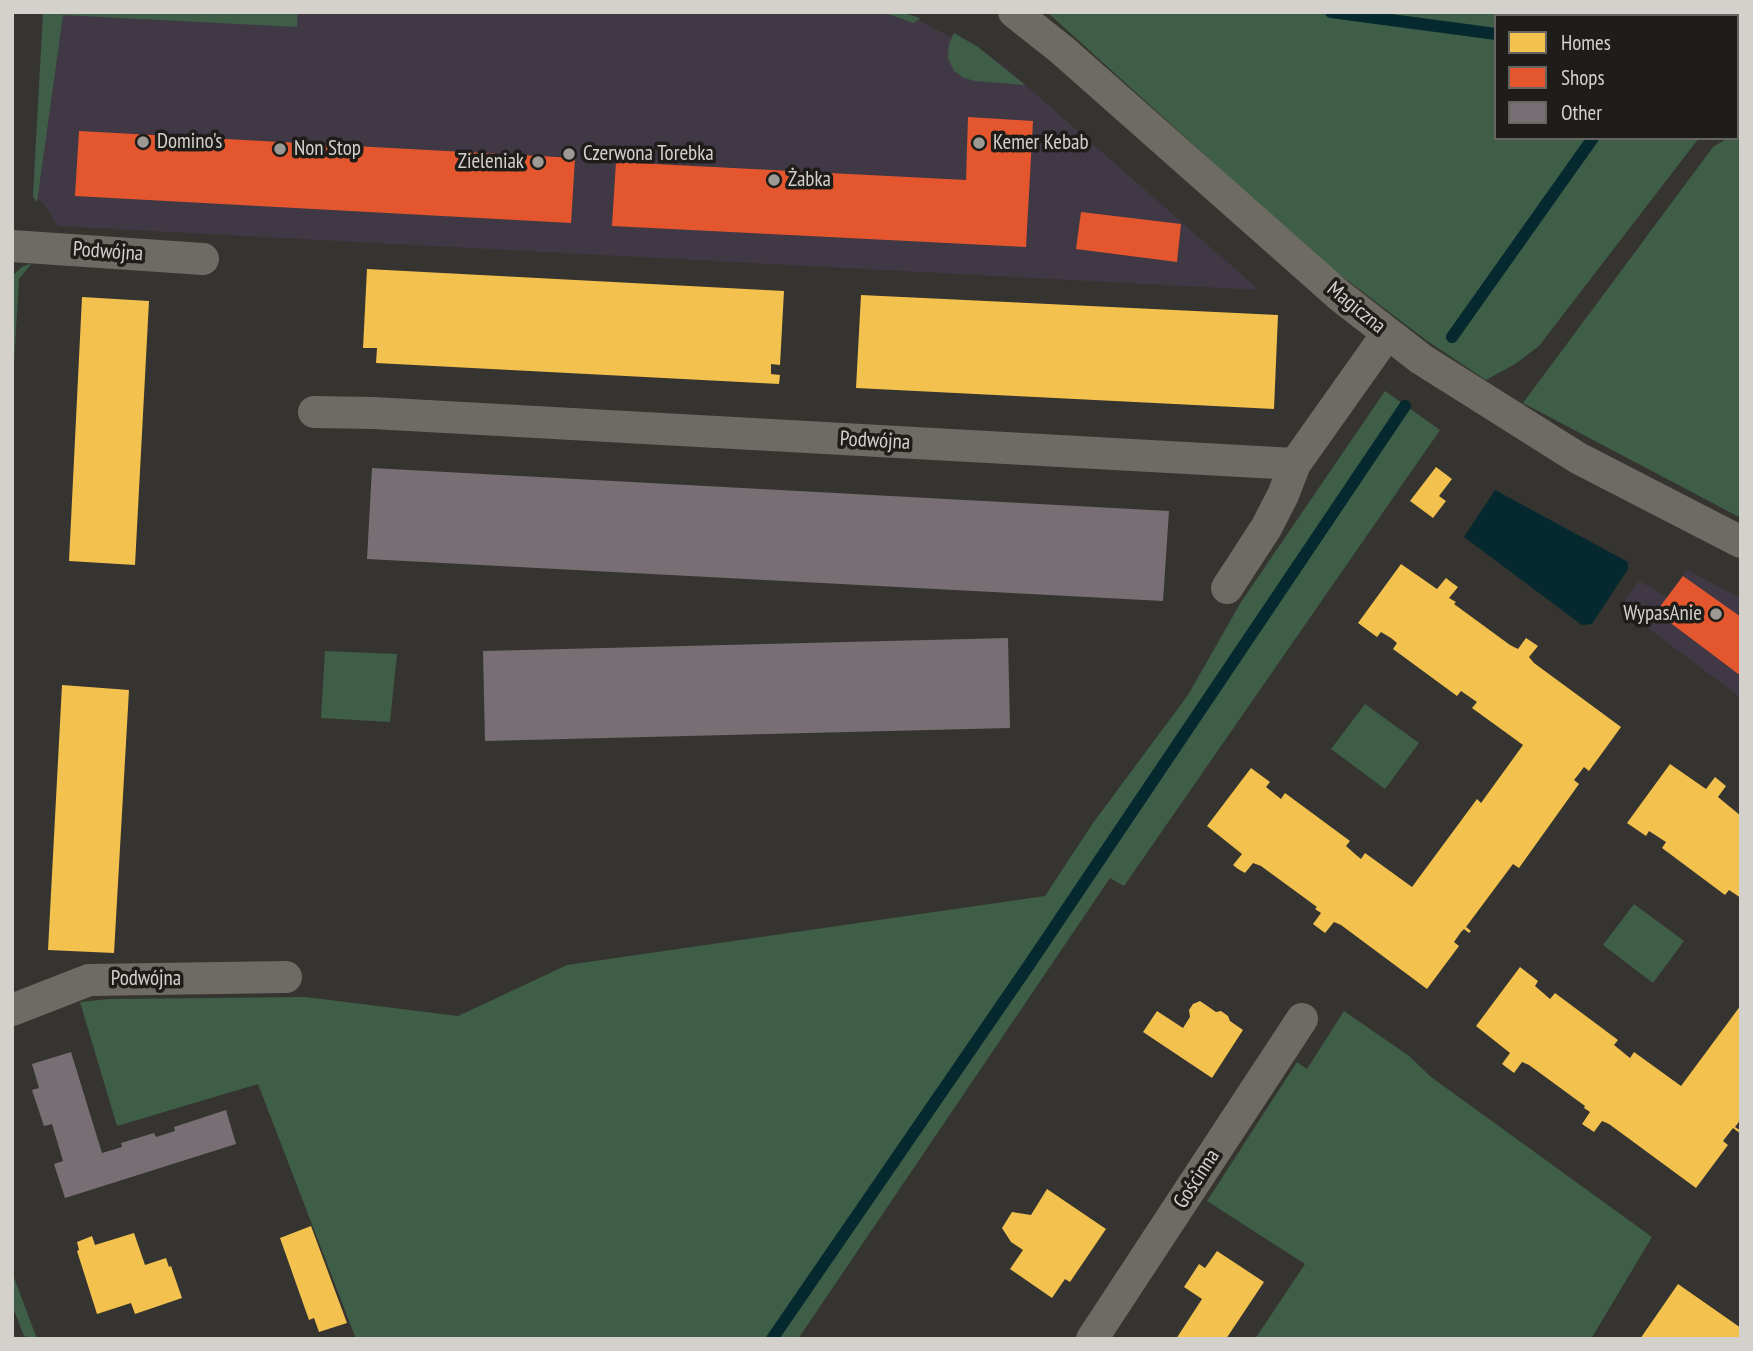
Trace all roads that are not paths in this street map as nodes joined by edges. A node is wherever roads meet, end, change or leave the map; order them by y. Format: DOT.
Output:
graph roads {
  1 [pos="1014,12"];
  2 [pos="12,246"];
  3 [pos="203,259"];
  4 [pos="1387,334"];
  5 [pos="314,412"];
  6 [pos="1295,464"];
  7 [pos="1741,542"];
  8 [pos="1227,588"];
  9 [pos="286,977"];
  10 [pos="12,1010"];
  11 [pos="1302,1019"];
  12 [pos="1093,1339"];
  1 -- 4 [label="street, Magiczna"];
  2 -- 3 [label="street, Podwójna"];
  4 -- 6 [label="street"];
  4 -- 7 [label="street, Magiczna"];
  5 -- 6 [label="street, Podwójna"];
  6 -- 8 [label="street"];
  9 -- 10 [label="street, Podwójna"];
  11 -- 12 [label="street, Gościnna"];
}
